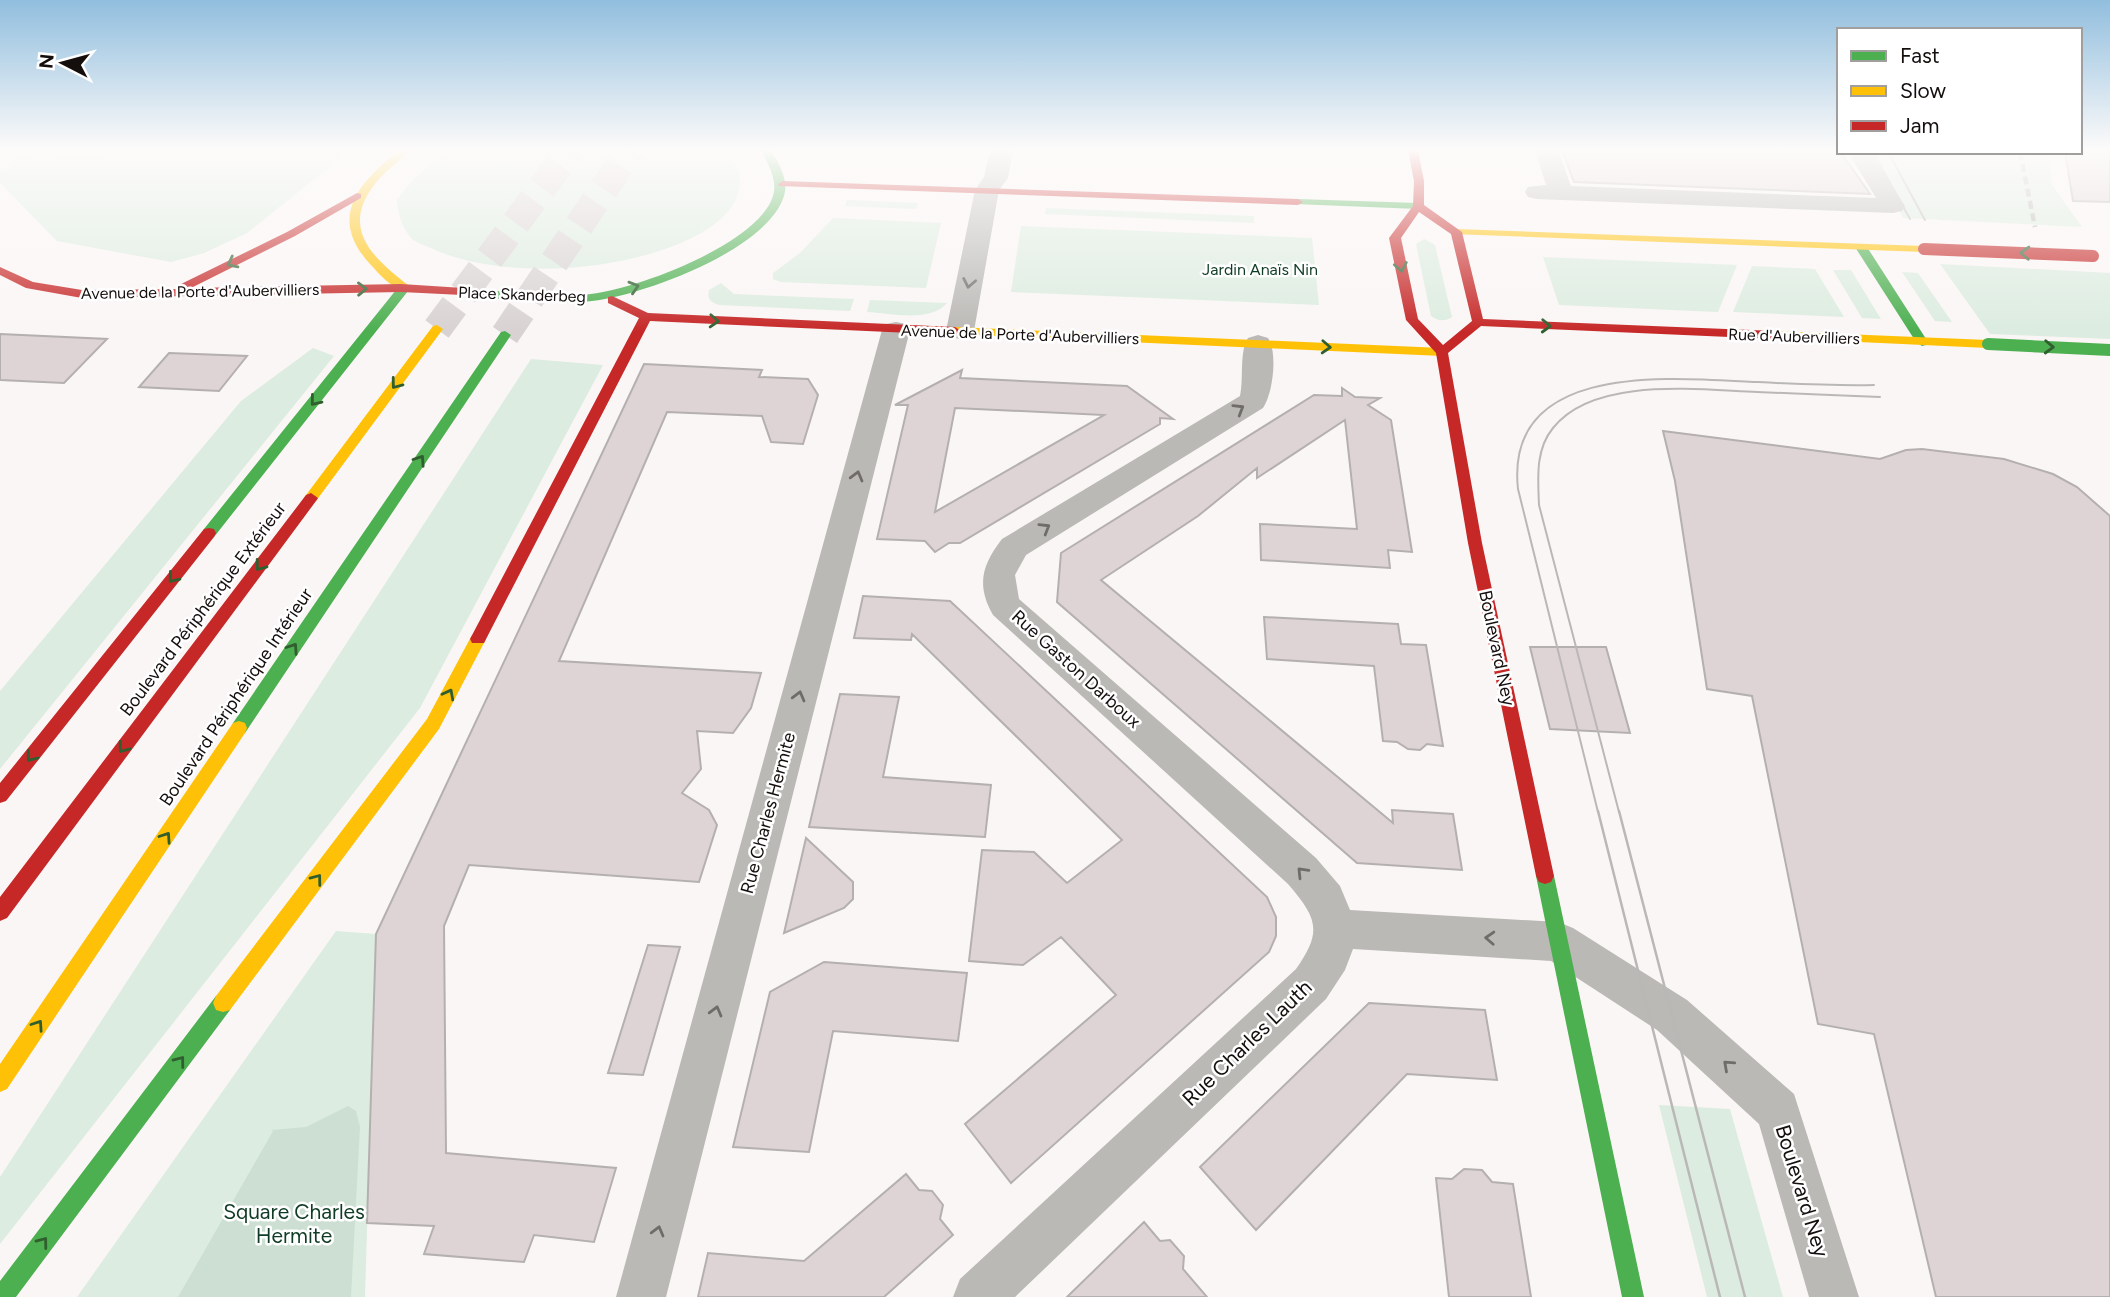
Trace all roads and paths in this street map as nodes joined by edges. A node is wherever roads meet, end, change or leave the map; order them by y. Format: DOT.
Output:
graph roads {
  1 [pos="332,211"];
  2 [pos="352,211"];
  3 [pos="771,211"];
  4 [pos="983,211"];
  5 [pos="1415,211"];
  6 [pos="1425,211"];
  7 [pos="1457,232"];
  8 [pos="1861,247"];
  9 [pos="2110,259"];
  10 [pos="0,271"];
  11 [pos="664,278"];
  12 [pos="404,288"];
  13 [pos="175,292"];
  14 [pos="604,296"];
  15 [pos="646,317"];
  16 [pos="1478,322"];
  17 [pos="437,329"];
  18 [pos="896,330"];
  19 [pos="960,331"];
  20 [pos="505,335"];
  21 [pos="1922,342"];
  22 [pos="1258,344"];
  23 [pos="2110,349"];
  24 [pos="1441,352"];
  25 [pos="0,796"];
  26 [pos="0,912"];
  27 [pos="1336,929"];
  28 [pos="1558,942"];
  29 [pos="0,1082"];
  30 [pos="2,1297"];
  31 [pos="641,1297"];
  32 [pos="978,1297"];
  33 [pos="1633,1297"];
  34 [pos="1834,1297"];
  1 -- 13 [label="main road, one-way"];
  2 -- 12 [label="main road"];
  3 -- 11 [label="main road, Place Skanderbeg"];
  4 -- 19 [label="street, one-way"];
  5 -- 24 [label="main road, one-way"];
  6 -- 7 [label="main road"];
  7 -- 8 [label="main road"];
  7 -- 16 [label="main road"];
  9 -- 8 [label="main road, one-way, bridge"];
  8 -- 21 [label="main road"];
  10 -- 13 [label="main road, Avenue de la Porte d'Aubervilliers"];
  14 -- 11 [label="main road, Place Skanderbeg, one-way"];
  11 -- 15 [label="main road"];
  13 -- 12 [label="main road, Avenue de la Porte d'Aubervilliers, one-way"];
  12 -- 14 [label="main road, Place Skanderbeg"];
  12 -- 25 [label="main road, one-way"];
  14 -- 15 [label="main road, Avenue de la Porte d'Aubervilliers"];
  15 -- 18 [label="main road, Avenue de la Porte d'Aubervilliers, one-way"];
  30 -- 15 [label="main road, one-way"];
  16 -- 21 [label="main road, Rue d'Aubervilliers, one-way"];
  16 -- 24 [label="main road"];
  17 -- 26 [label="main road, Boulevard Périphérique Extérieur, one-way"];
  18 -- 19 [label="main road, Avenue de la Porte d'Aubervilliers"];
  31 -- 18 [label="street, Rue Charles Hermite, one-way"];
  19 -- 22 [label="main road, Avenue de la Porte d'Aubervilliers"];
  29 -- 20 [label="main road, Boulevard Périphérique Intérieur, one-way"];
  21 -- 23 [label="main road, Rue d'Aubervilliers, one-way, bridge"];
  22 -- 24 [label="main road, Avenue de la Porte d'Aubervilliers, one-way"];
  27 -- 22 [label="street, Rue Gaston Darboux, one-way"];
  24 -- 28 [label="main road, Boulevard Ney"];
  28 -- 27 [label="street, one-way"];
  27 -- 32 [label="street, Rue Charles Lauth"];
  28 -- 33 [label="main road, Boulevard Ney"];
  34 -- 28 [label="street, Boulevard Ney, one-way"];
}
